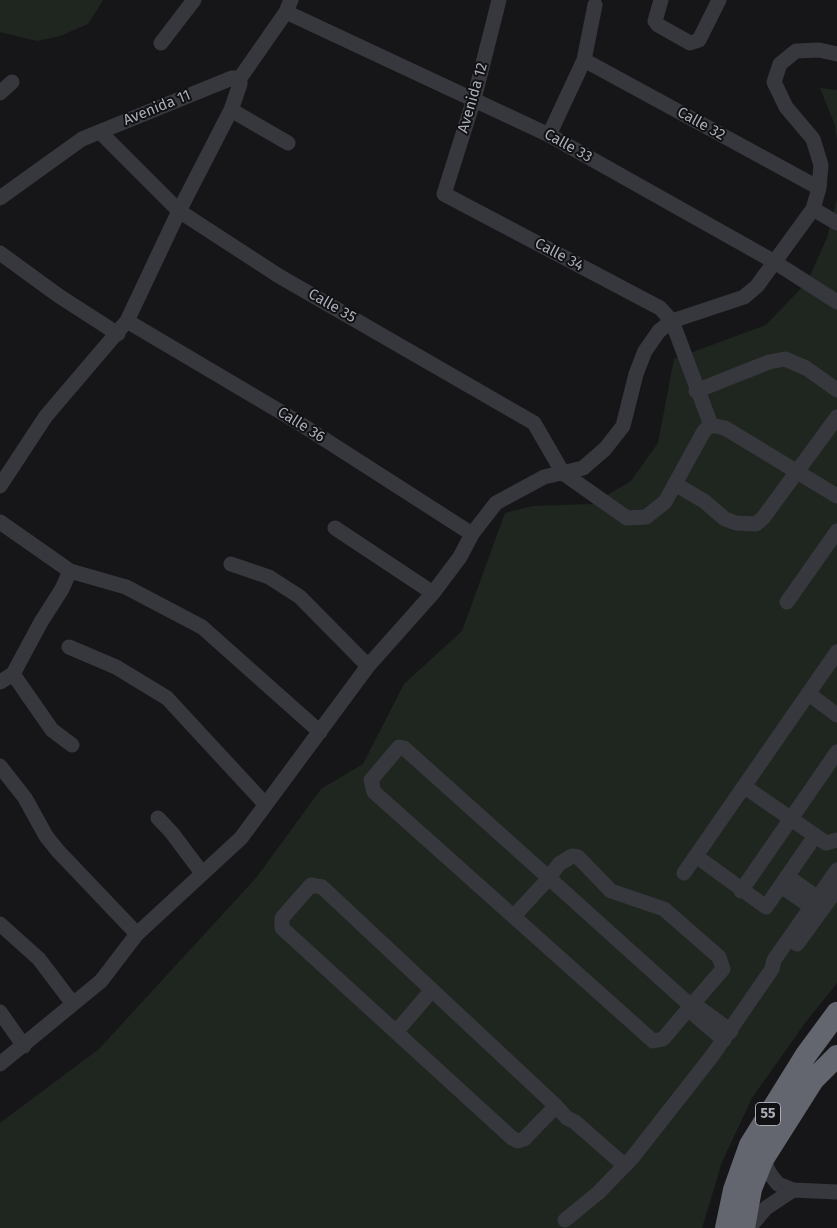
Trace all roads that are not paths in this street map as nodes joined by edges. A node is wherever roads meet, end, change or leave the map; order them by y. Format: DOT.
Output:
graph roads {
  1 [pos="194,0"];
  2 [pos="499,0"];
  3 [pos="661,0"];
  4 [pos="719,0"];
  5 [pos="594,5"];
  6 [pos="288,6"];
  7 [pos="161,43"];
  8 [pos="837,54"];
  9 [pos="584,60"];
  10 [pos="240,78"];
  11 [pos="12,82"];
  12 [pos="0,93"];
  13 [pos="474,99"];
  14 [pos="231,110"];
  15 [pos="100,132"];
  16 [pos="549,135"];
  17 [pos="288,143"];
  18 [pos="818,188"];
  19 [pos="3,190"];
  20 [pos="444,194"];
  21 [pos="813,209"];
  22 [pos="179,211"];
  23 [pos="837,223"];
  24 [pos="0,253"];
  25 [pos="773,261"];
  26 [pos="837,302"];
  27 [pos="672,321"];
  28 [pos="123,328"];
  29 [pos="837,390"];
  30 [pos="696,391"];
  31 [pos="837,417"];
  32 [pos="711,425"];
  33 [pos="797,472"];
  34 [pos="563,473"];
  35 [pos="675,484"];
  36 [pos="0,486"];
  37 [pos="837,496"];
  38 [pos="0,522"];
  39 [pos="336,528"];
  40 [pos="837,531"];
  41 [pos="472,534"];
  42 [pos="231,564"];
  43 [pos="70,571"];
  44 [pos="433,593"];
  45 [pos="788,602"];
  46 [pos="69,648"];
  47 [pos="837,652"];
  48 [pos="368,666"];
  49 [pos="13,674"];
  50 [pos="0,682"];
  51 [pos="809,694"];
  52 [pos="837,715"];
  53 [pos="320,732"];
  54 [pos="72,745"];
  55 [pos="837,752"];
  56 [pos="0,766"];
  57 [pos="745,787"];
  58 [pos="265,804"];
  59 [pos="158,818"];
  60 [pos="790,820"];
  61 [pos="814,836"];
  62 [pos="837,840"];
  63 [pos="696,856"];
  64 [pos="837,870"];
  65 [pos="202,873"];
  66 [pos="684,873"];
  67 [pos="549,878"];
  68 [pos="784,881"];
  69 [pos="837,889"];
  70 [pos="741,891"];
  71 [pos="819,905"];
  72 [pos="514,916"];
  73 [pos="0,924"];
  74 [pos="137,934"];
  75 [pos="432,990"];
  76 [pos="73,1004"];
  77 [pos="691,1006"];
  78 [pos="0,1012"];
  79 [pos="837,1014"];
  80 [pos="396,1032"];
  81 [pos="728,1036"];
  82 [pos="24,1046"];
  83 [pos="837,1056"];
  84 [pos="0,1064"];
  85 [pos="556,1106"];
  86 [pos="763,1159"];
  87 [pos="621,1168"];
  88 [pos="793,1190"];
  89 [pos="837,1192"];
  90 [pos="565,1220"];
  91 [pos="726,1228"];
  92 [pos="744,1228"];
  93 [pos="750,1228"];
  1 -- 7 [label="street"];
  2 -- 13 [label="street, Avenida 12"];
  3 -- 4 [label="street"];
  5 -- 9 [label="street"];
  6 -- 10 [label="street"];
  6 -- 13 [label="street, Calle 33"];
  8 -- 18 [label="street"];
  9 -- 16 [label="street"];
  9 -- 18 [label="street, Calle 32"];
  10 -- 14 [label="street"];
  10 -- 15 [label="street, Avenida 11"];
  11 -- 12 [label="street"];
  13 -- 16 [label="street, Calle 33"];
  13 -- 20 [label="street, Avenida 12"];
  14 -- 17 [label="street"];
  14 -- 22 [label="street"];
  15 -- 19 [label="street, Avenida 11"];
  15 -- 22 [label="street, Calle 35"];
  16 -- 25 [label="street, Calle 33"];
  18 -- 21 [label="street"];
  20 -- 27 [label="street, Calle 34"];
  21 -- 23 [label="street"];
  21 -- 25 [label="street"];
  22 -- 28 [label="street"];
  22 -- 34 [label="street, Calle 35"];
  24 -- 28 [label="street, Calle 36"];
  25 -- 26 [label="street, Calle 33"];
  25 -- 27 [label="street"];
  27 -- 30 [label="street"];
  27 -- 34 [label="street"];
  28 -- 36 [label="street"];
  28 -- 41 [label="street, Calle 36"];
  29 -- 30 [label="street"];
  30 -- 32 [label="street"];
  31 -- 33 [label="street"];
  32 -- 33 [label="street"];
  32 -- 35 [label="street"];
  33 -- 35 [label="street"];
  33 -- 37 [label="street"];
  34 -- 35 [label="street"];
  34 -- 41 [label="street"];
  38 -- 43 [label="street"];
  39 -- 44 [label="street"];
  40 -- 45 [label="street"];
  41 -- 44 [label="street"];
  42 -- 48 [label="street"];
  43 -- 49 [label="street"];
  43 -- 53 [label="street"];
  44 -- 48 [label="street"];
  46 -- 58 [label="street"];
  47 -- 51 [label="street"];
  48 -- 53 [label="street"];
  49 -- 50 [label="street"];
  49 -- 54 [label="street"];
  51 -- 52 [label="street"];
  51 -- 57 [label="street"];
  53 -- 58 [label="street"];
  55 -- 60 [label="street"];
  56 -- 74 [label="street"];
  57 -- 60 [label="street"];
  57 -- 63 [label="street"];
  58 -- 65 [label="street"];
  59 -- 65 [label="street"];
  60 -- 61 [label="street"];
  60 -- 70 [label="street"];
  61 -- 62 [label="street"];
  61 -- 68 [label="street"];
  63 -- 66 [label="street"];
  63 -- 70 [label="street"];
  64 -- 71 [label="street"];
  65 -- 74 [label="street"];
  67 -- 72 [label="street"];
  67 -- 72 [label="street"];
  67 -- 77 [label="street"];
  67 -- 77 [label="street"];
  68 -- 70 [label="street"];
  68 -- 71 [label="street"];
  69 -- 71 [label="street"];
  71 -- 81 [label="street"];
  72 -- 77 [label="street"];
  73 -- 76 [label="street"];
  74 -- 76 [label="street"];
  75 -- 80 [label="street"];
  75 -- 80 [label="street"];
  75 -- 85 [label="street"];
  76 -- 82 [label="street"];
  77 -- 81 [label="street"];
  78 -- 82 [label="street"];
  79 -- 91 [label="highway, 55"];
  80 -- 85 [label="street"];
  81 -- 87 [label="street"];
  82 -- 84 [label="street"];
  83 -- 86 [label="highway, 55"];
  85 -- 87 [label="street"];
  86 -- 88 [label="street"];
  86 -- 92 [label="highway, 55"];
  87 -- 90 [label="street"];
  88 -- 89 [label="street"];
  88 -- 93 [label="street"];
}
